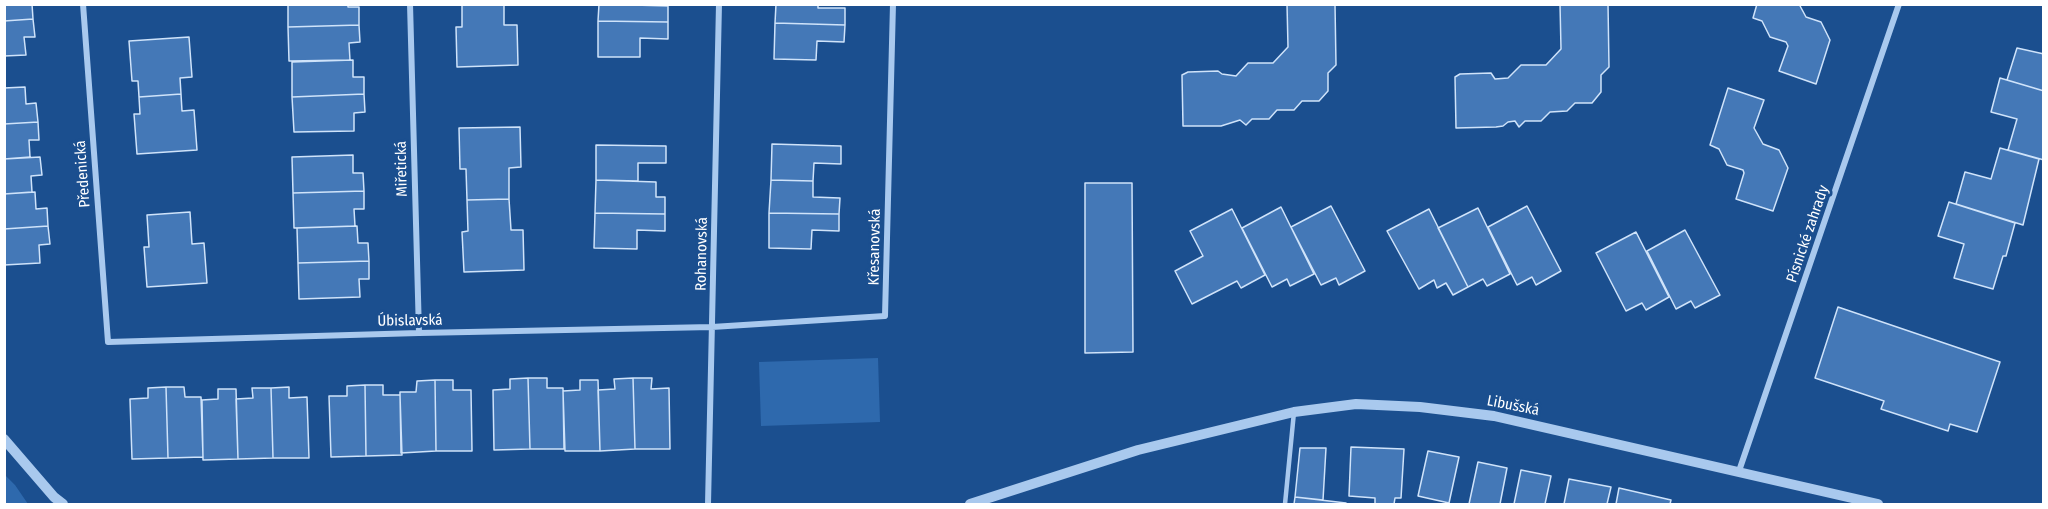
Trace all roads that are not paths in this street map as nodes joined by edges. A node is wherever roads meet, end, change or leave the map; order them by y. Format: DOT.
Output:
graph roads {
  1 [pos="83,4"];
  2 [pos="410,4"];
  3 [pos="719,4"];
  4 [pos="893,4"];
  5 [pos="1899,4"];
  6 [pos="712,327"];
  7 [pos="419,333"];
  8 [pos="108,342"];
  9 [pos="1294,412"];
  10 [pos="4,439"];
  11 [pos="1739,471"];
  12 [pos="63,504"];
  13 [pos="708,504"];
  14 [pos="970,504"];
  15 [pos="1285,504"];
  16 [pos="1878,504"];
  1 -- 8 [label="street, Předenická"];
  2 -- 7 [label="street, Miřetická"];
  3 -- 6 [label="street, Rohanovská"];
  4 -- 6 [label="street, Křesanovská"];
  5 -- 11 [label="street, Písnické zahrady"];
  6 -- 7 [label="street, Úbislavská"];
  6 -- 13 [label="street, Rohanovská"];
  7 -- 8 [label="street, Úbislavská"];
  9 -- 11 [label="street, Libušská"];
  9 -- 14 [label="street, Libušská"];
  9 -- 15 [label="lane"];
  10 -- 12 [label="street"];
  11 -- 16 [label="street, Libušská"];
}
